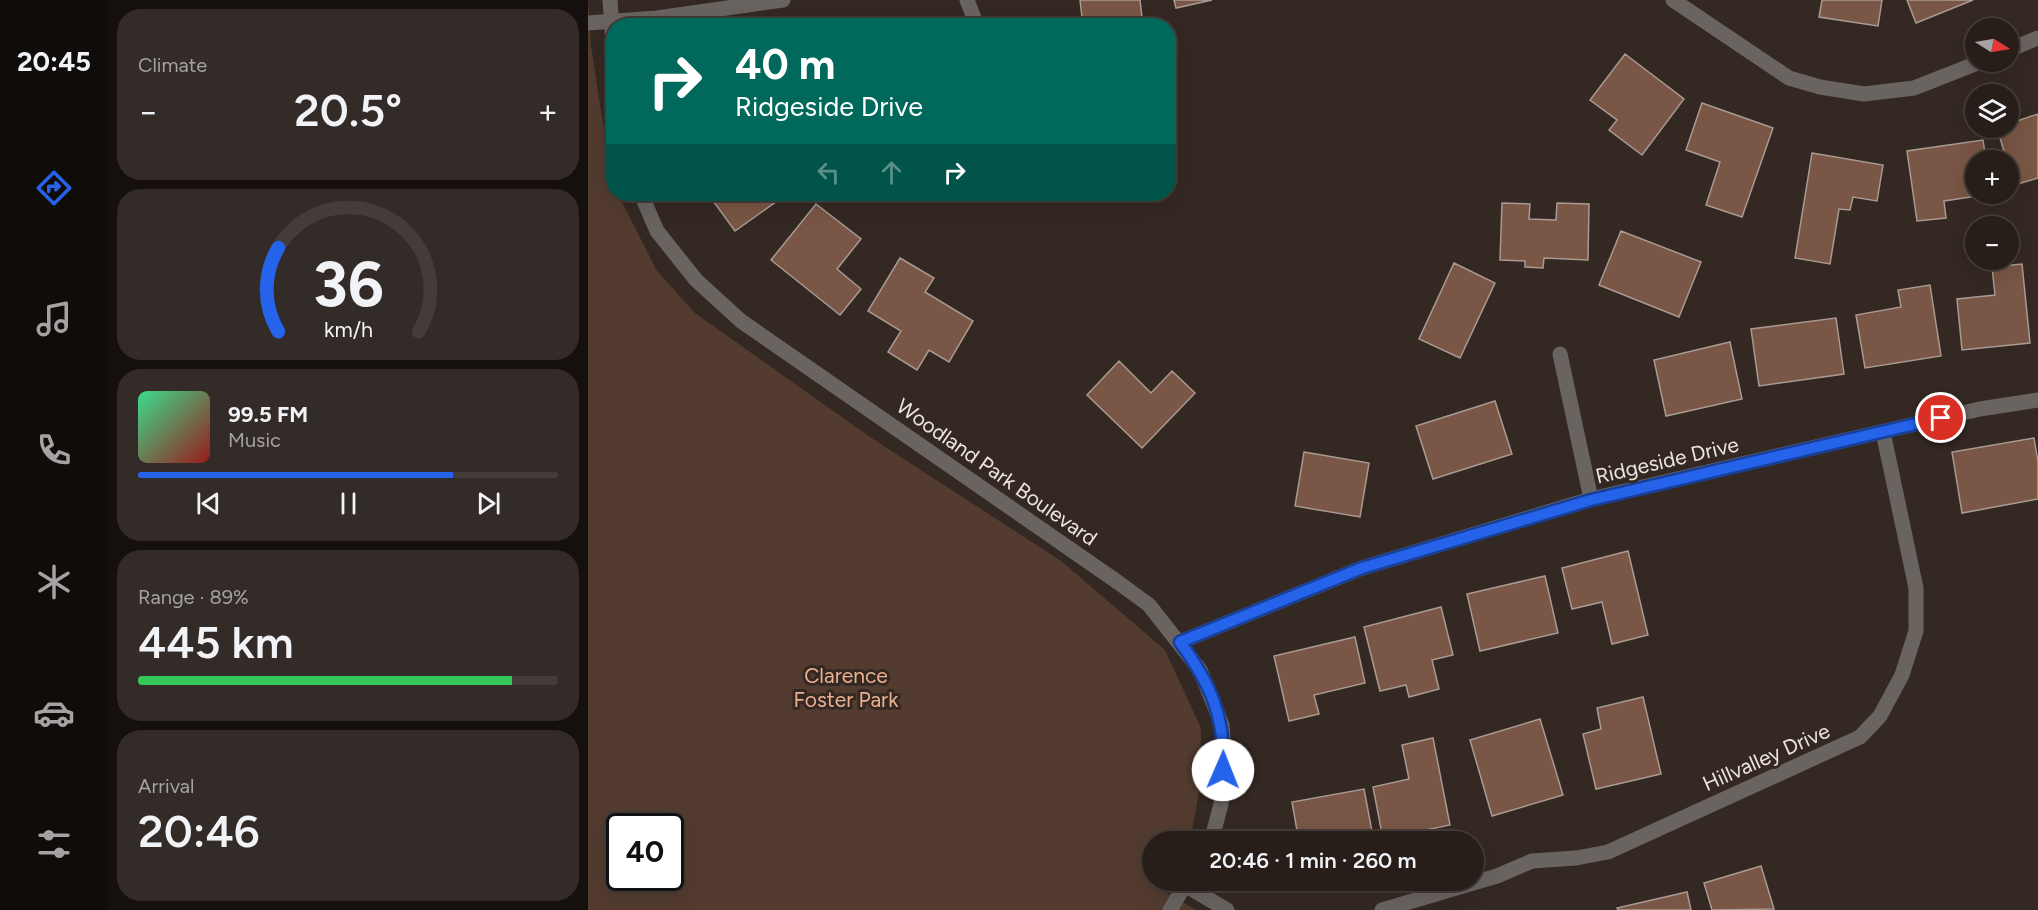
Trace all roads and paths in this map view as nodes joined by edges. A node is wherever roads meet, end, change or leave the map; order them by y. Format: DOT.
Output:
graph roads {
  1 [pos="610,0"];
  2 [pos="783,0"];
  3 [pos="967,0"];
  4 [pos="1673,0"];
  5 [pos="611,18"];
  6 [pos="657,18"];
  7 [pos="974,18"];
  8 [pos="606,22"];
  9 [pos="588,24"];
  10 [pos="2038,38"];
  11 [pos="2019,46"];
  12 [pos="1965,68"];
  13 [pos="644,201"];
  14 [pos="1560,354"];
  15 [pos="2038,400"];
  16 [pos="1883,432"];
  17 [pos="1591,500"];
  18 [pos="1180,642"];
  19 [pos="1214,831"];
  20 [pos="1181,891"];
  21 [pos="1198,891"];
  22 [pos="1170,910"];
  23 [pos="1227,910"];
  24 [pos="1382,910"];
  1 -- 5 [label="street"];
  2 -- 6 [label="street"];
  3 -- 7 [label="street"];
  4 -- 12 [label="street"];
  8 -- 9 [label="street"];
  10 -- 11 [label="street"];
  13 -- 18 [label="street, Woodland Park Boulevard"];
  14 -- 17 [label="street"];
  15 -- 16 [label="street, Ridgeside Drive"];
  16 -- 17 [label="street, Ridgeside Drive"];
  16 -- 24 [label="street, Hillvalley Drive"];
  17 -- 18 [label="street, Ridgeside Drive"];
  18 -- 19 [label="street, Woodland Park Boulevard"];
  20 -- 22 [label="street"];
  21 -- 23 [label="street"];
}
